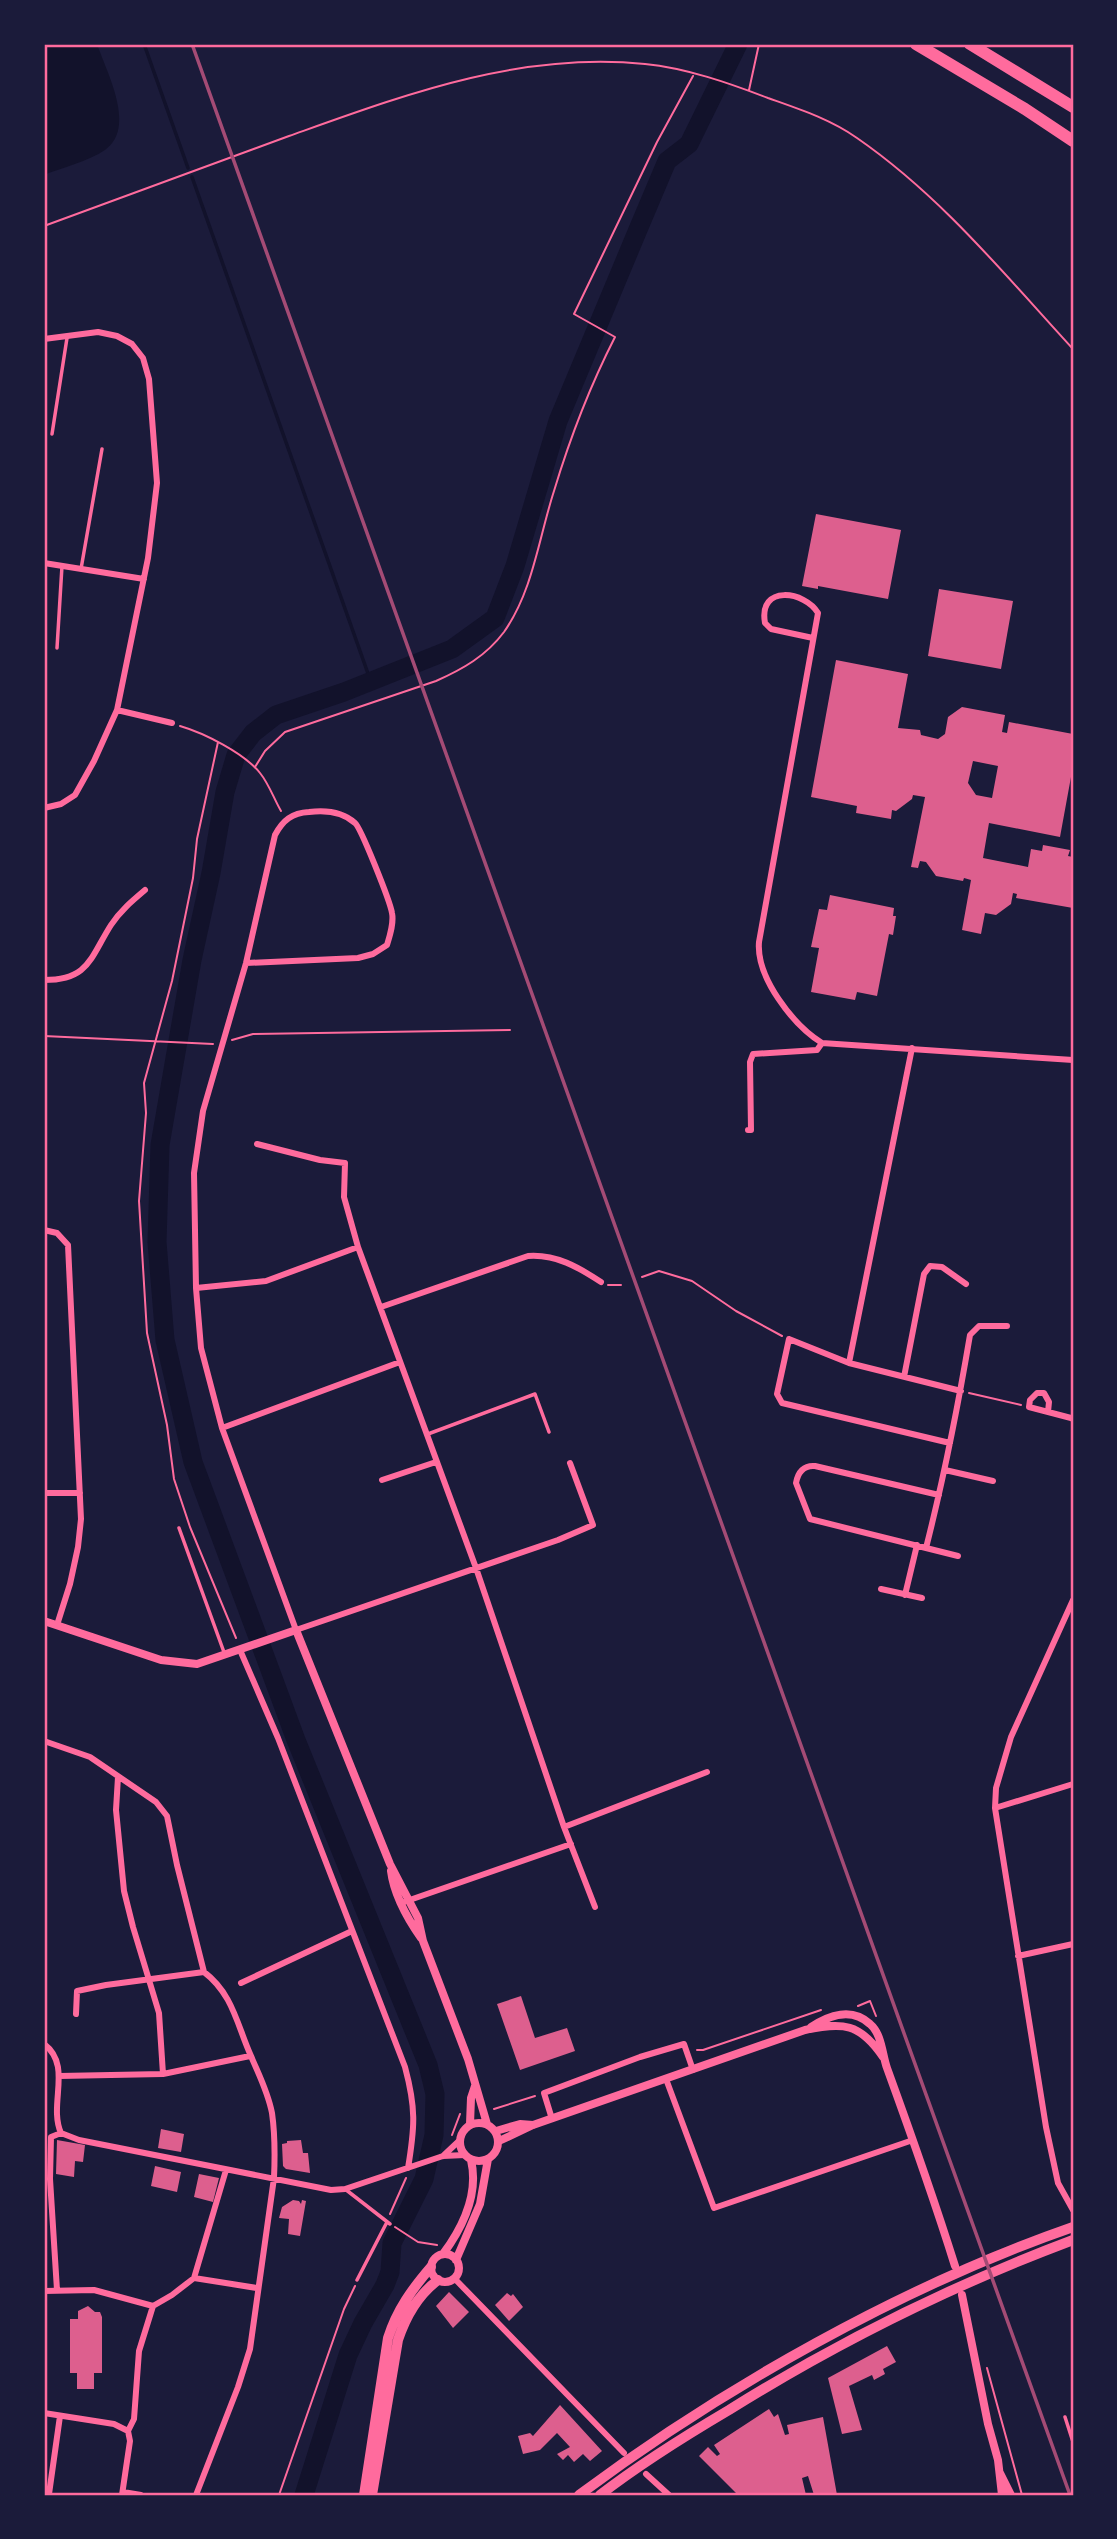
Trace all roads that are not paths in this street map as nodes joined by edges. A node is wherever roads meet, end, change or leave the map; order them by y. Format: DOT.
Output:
graph roads {
  1 [pos="916,44"];
  2 [pos="970,44"];
  3 [pos="1073,107"];
  4 [pos="1073,141"];
  5 [pos="68,335"];
  6 [pos="44,339"];
  7 [pos="52,434"];
  8 [pos="102,449"];
  9 [pos="44,563"];
  10 [pos="62,566"];
  11 [pos="81,569"];
  12 [pos="144,579"];
  13 [pos="813,638"];
  14 [pos="57,648"];
  15 [pos="117,710"];
  16 [pos="172,723"];
  17 [pos="44,808"];
  18 [pos="145,890"];
  19 [pos="246,963"];
  20 [pos="44,980"];
  21 [pos="822,1043"];
  22 [pos="912,1048"];
  23 [pos="1073,1060"];
  24 [pos="748,1130"];
  25 [pos="257,1144"];
  26 [pos="44,1230"];
  27 [pos="358,1247"];
  28 [pos="601,1282"];
  29 [pos="966,1284"];
  30 [pos="196,1288"];
  31 [pos="381,1307"];
  32 [pos="1007,1326"];
  33 [pos="400,1362"];
  34 [pos="849,1363"];
  35 [pos="904,1377"];
  36 [pos="961,1391"];
  37 [pos="1048,1412"];
  38 [pos="1073,1419"];
  39 [pos="222,1428"];
  40 [pos="548,1432"];
  41 [pos="426,1435"];
  42 [pos="950,1443"];
  43 [pos="436,1462"];
  44 [pos="570,1463"];
  45 [pos="945,1470"];
  46 [pos="382,1480"];
  47 [pos="993,1481"];
  48 [pos="44,1493"];
  49 [pos="80,1493"];
  50 [pos="939,1495"];
  51 [pos="179,1528"];
  52 [pos="917,1545"];
  53 [pos="926,1548"];
  54 [pos="958,1556"];
  55 [pos="476,1568"];
  56 [pos="881,1589"];
  57 [pos="905,1594"];
  58 [pos="922,1598"];
  59 [pos="1073,1600"];
  60 [pos="44,1621"];
  61 [pos="57,1625"];
  62 [pos="296,1630"];
  63 [pos="240,1650"];
  64 [pos="225,1655"];
  65 [pos="44,1741"];
  66 [pos="707,1772"];
  67 [pos="118,1777"];
  68 [pos="1073,1784"];
  69 [pos="995,1808"];
  70 [pos="564,1827"];
  71 [pos="571,1844"];
  72 [pos="406,1901"];
  73 [pos="595,1907"];
  74 [pos="352,1931"];
  75 [pos="1073,1944"];
  76 [pos="1018,1956"];
  77 [pos="204,1972"];
  78 [pos="148,1980"];
  79 [pos="241,1983"];
  80 [pos="76,2014"];
  81 [pos="44,2044"];
  82 [pos="250,2056"];
  83 [pos="693,2070"];
  84 [pos="163,2074"];
  85 [pos="59,2076"];
  86 [pos="666,2079"];
  87 [pos="475,2086"];
  88 [pos="552,2119"];
  89 [pos="470,2124"];
  90 [pos="487,2124"];
  91 [pos="533,2125"];
  92 [pos="496,2131"];
  93 [pos="61,2133"];
  94 [pos="460,2140"];
  95 [pos="913,2140"];
  96 [pos="499,2141"];
  97 [pos="443,2155"];
  98 [pos="468,2157"];
  99 [pos="488,2160"];
  100 [pos="408,2168"];
  101 [pos="226,2170"];
  102 [pos="274,2178"];
  103 [pos="345,2189"];
  104 [pos="1073,2210"];
  105 [pos="1073,2227"];
  106 [pos="1073,2240"];
  107 [pos="44,2248"];
  108 [pos="54,2248"];
  109 [pos="443,2254"];
  110 [pos="456,2260"];
  111 [pos="955,2266"];
  112 [pos="431,2267"];
  113 [pos="194,2278"];
  114 [pos="454,2278"];
  115 [pos="357,2280"];
  116 [pos="439,2280"];
  117 [pos="257,2288"];
  118 [pos="57,2290"];
  119 [pos="44,2291"];
  120 [pos="962,2295"];
  121 [pos="153,2306"];
  122 [pos="44,2413"];
  123 [pos="60,2416"];
  124 [pos="1066,2417"];
  125 [pos="128,2431"];
  126 [pos="1073,2442"];
  127 [pos="624,2453"];
  128 [pos="1000,2472"];
  129 [pos="646,2474"];
  130 [pos="48,2494"];
  131 [pos="122,2494"];
  132 [pos="141,2495"];
  133 [pos="196,2495"];
  134 [pos="364,2495"];
  135 [pos="372,2495"];
  136 [pos="579,2495"];
  137 [pos="600,2495"];
  138 [pos="669,2495"];
  139 [pos="1002,2495"];
  140 [pos="1011,2495"];
  1 -- 4 [label="highway"];
  2 -- 3 [label="highway"];
  5 -- 6 [label="street"];
  5 -- 7 [label="lane"];
  5 -- 12 [label="street"];
  8 -- 11 [label="lane"];
  9 -- 10 [label="street"];
  10 -- 11 [label="street"];
  10 -- 14 [label="lane"];
  11 -- 12 [label="street"];
  12 -- 15 [label="street"];
  13 -- 13 [label="street"];
  13 -- 21 [label="street"];
  15 -- 16 [label="street"];
  15 -- 17 [label="street"];
  18 -- 20 [label="street"];
  19 -- 19 [label="street"];
  19 -- 30 [label="street"];
  21 -- 22 [label="street"];
  21 -- 24 [label="street"];
  22 -- 23 [label="street"];
  22 -- 34 [label="street"];
  25 -- 27 [label="street"];
  26 -- 49 [label="street"];
  27 -- 30 [label="street"];
  27 -- 31 [label="street"];
  28 -- 31 [label="street"];
  29 -- 35 [label="street"];
  30 -- 39 [label="street"];
  31 -- 33 [label="street"];
  32 -- 36 [label="street"];
  33 -- 39 [label="street"];
  33 -- 41 [label="street"];
  34 -- 35 [label="street"];
  34 -- 42 [label="street"];
  35 -- 36 [label="street"];
  36 -- 42 [label="street"];
  37 -- 37 [label="street"];
  37 -- 38 [label="street"];
  39 -- 62 [label="street"];
  40 -- 41 [label="lane"];
  41 -- 43 [label="street"];
  42 -- 45 [label="street"];
  43 -- 46 [label="street"];
  43 -- 55 [label="street"];
  44 -- 55 [label="street"];
  45 -- 47 [label="street"];
  45 -- 50 [label="street"];
  48 -- 49 [label="street"];
  49 -- 61 [label="street"];
  50 -- 52 [label="street"];
  50 -- 53 [label="street"];
  51 -- 64 [label="lane"];
  52 -- 53 [label="street"];
  52 -- 57 [label="street"];
  53 -- 54 [label="street"];
  55 -- 62 [label="street"];
  55 -- 70 [label="street"];
  56 -- 57 [label="street"];
  57 -- 58 [label="street"];
  59 -- 69 [label="street"];
  60 -- 61 [label="street"];
  61 -- 64 [label="street"];
  62 -- 63 [label="street"];
  62 -- 72 [label="street"];
  63 -- 64 [label="street"];
  63 -- 74 [label="street"];
  65 -- 67 [label="street"];
  66 -- 70 [label="street"];
  67 -- 77 [label="street"];
  67 -- 78 [label="street"];
  68 -- 69 [label="street"];
  69 -- 76 [label="street"];
  70 -- 71 [label="street"];
  71 -- 72 [label="street"];
  71 -- 73 [label="street"];
  72 -- 87 [label="street"];
  74 -- 79 [label="street"];
  74 -- 100 [label="street"];
  75 -- 76 [label="street"];
  76 -- 104 [label="street"];
  77 -- 78 [label="street"];
  77 -- 82 [label="street"];
  78 -- 80 [label="street"];
  78 -- 84 [label="street"];
  81 -- 85 [label="street"];
  82 -- 84 [label="street"];
  82 -- 102 [label="street"];
  83 -- 86 [label="street"];
  83 -- 88 [label="street"];
  83 -- 95 [label="street"];
  84 -- 85 [label="street"];
  85 -- 93 [label="street"];
  86 -- 88 [label="street"];
  86 -- 95 [label="street"];
  87 -- 89 [label="street"];
  87 -- 90 [label="street"];
  88 -- 91 [label="street"];
  89 -- 90 [label="street"];
  89 -- 94 [label="street"];
  90 -- 92 [label="street"];
  91 -- 92 [label="street"];
  91 -- 96 [label="street"];
  92 -- 96 [label="street"];
  93 -- 101 [label="street"];
  93 -- 108 [label="street"];
  94 -- 97 [label="street"];
  94 -- 98 [label="street"];
  95 -- 111 [label="street"];
  96 -- 99 [label="street"];
  97 -- 98 [label="street"];
  97 -- 100 [label="street"];
  98 -- 99 [label="street"];
  98 -- 109 [label="street"];
  99 -- 110 [label="street"];
  100 -- 103 [label="street"];
  101 -- 102 [label="street"];
  101 -- 113 [label="street"];
  102 -- 103 [label="street"];
  102 -- 117 [label="street"];
  103 -- 115 [label="lane"];
  105 -- 136 [label="main road"];
  106 -- 137 [label="main road"];
  107 -- 108 [label="street"];
  108 -- 118 [label="street"];
  109 -- 110 [label="street"];
  109 -- 112 [label="street"];
  110 -- 114 [label="street"];
  112 -- 116 [label="street"];
  112 -- 134 [label="main road"];
  113 -- 117 [label="street"];
  113 -- 121 [label="street"];
  114 -- 116 [label="street"];
  114 -- 127 [label="street"];
  116 -- 135 [label="main road"];
  117 -- 133 [label="street"];
  118 -- 119 [label="street"];
  118 -- 121 [label="street"];
  120 -- 128 [label="street"];
  121 -- 125 [label="street"];
  122 -- 123 [label="street"];
  123 -- 125 [label="street"];
  123 -- 130 [label="street"];
  124 -- 126 [label="lane"];
  125 -- 131 [label="street"];
  128 -- 139 [label="street"];
  128 -- 140 [label="street"];
  129 -- 138 [label="street"];
  131 -- 132 [label="street"];
}
